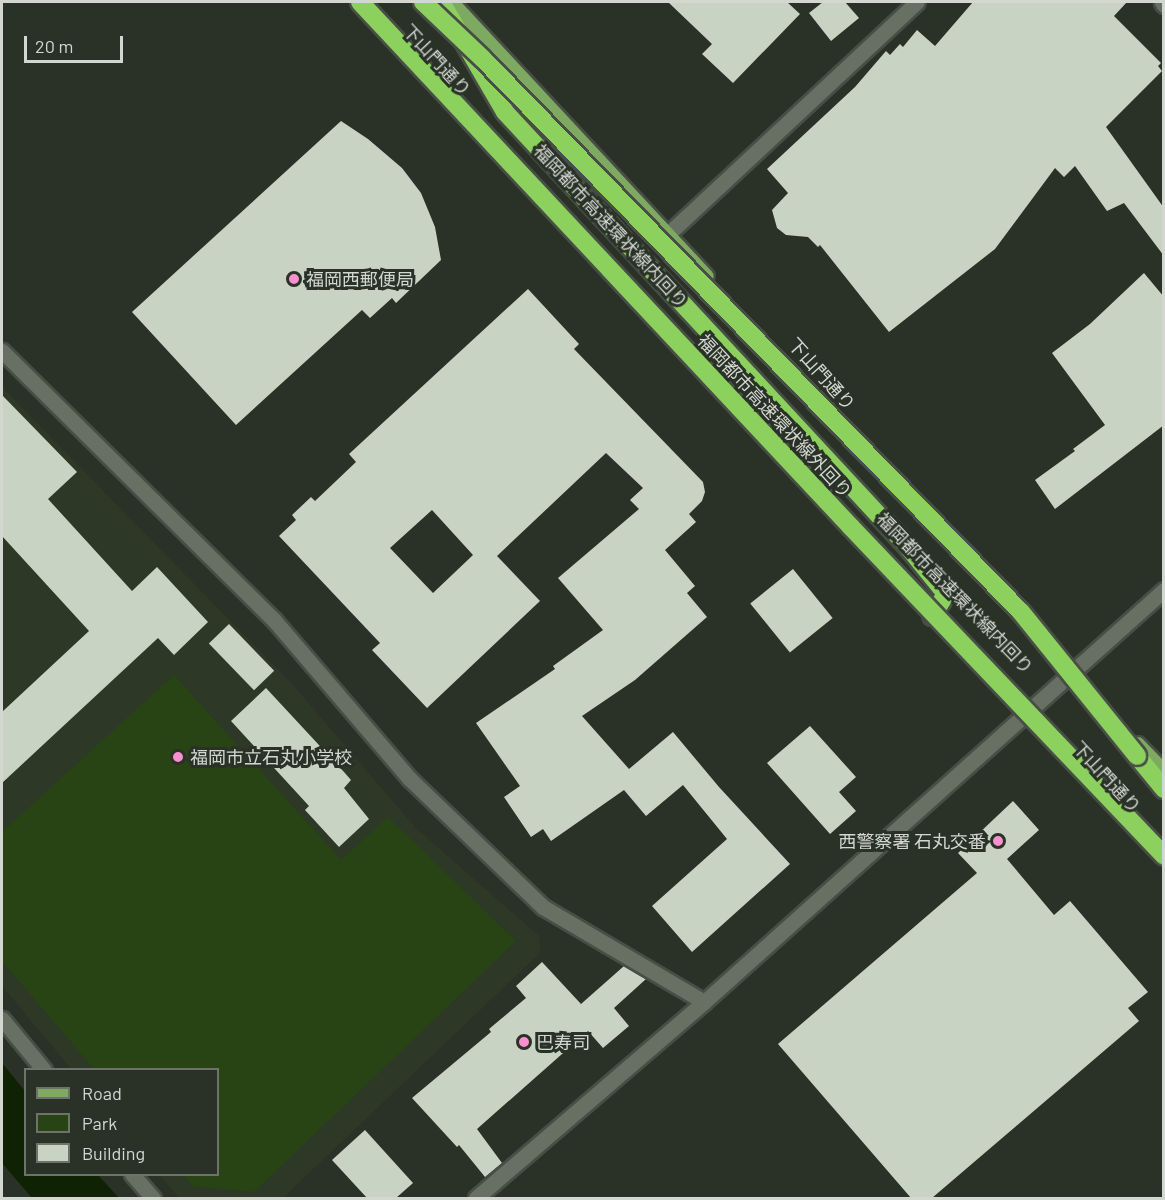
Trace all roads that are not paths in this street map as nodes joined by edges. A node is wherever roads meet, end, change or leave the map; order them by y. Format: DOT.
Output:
graph roads {
  1 [pos="359,2"];
  2 [pos="372,2"];
  3 [pos="423,2"];
  4 [pos="441,2"];
  5 [pos="451,2"];
  6 [pos="917,2"];
  7 [pos="668,234"];
  8 [pos="2,351"];
  9 [pos="1164,590"];
  10 [pos="932,616"];
  11 [pos="1070,672"];
  12 [pos="1022,714"];
  13 [pos="1164,772"];
  14 [pos="1164,789"];
  15 [pos="1164,845"];
  16 [pos="1164,856"];
  17 [pos="1164,866"];
  18 [pos="704,1002"];
  19 [pos="2,1019"];
  20 [pos="42,1068"];
  21 [pos="134,1176"];
  22 [pos="153,1198"];
  23 [pos="476,1198"];
  1 -- 10 [label="main road, 下山門通り"];
  1 -- 16 [label="highway, 福岡都市高速環状線外回り, bridge"];
  2 -- 15 [label="highway, 福岡都市高速環状線内回り"];
  3 -- 14 [label="highway, bridge"];
  4 -- 10 [label="highway, bridge"];
  5 -- 7 [label="main road, 下山門通り"];
  6 -- 7 [label="street"];
  7 -- 11 [label="main road, 下山門通り"];
  8 -- 18 [label="street"];
  9 -- 11 [label="street"];
  10 -- 12 [label="main road, 下山門通り"];
  11 -- 12 [label="street"];
  11 -- 13 [label="main road, 下山門通り"];
  12 -- 17 [label="main road, 下山門通り"];
  12 -- 18 [label="street"];
  18 -- 23 [label="street"];
  19 -- 20 [label="street"];
  21 -- 22 [label="street"];
}
